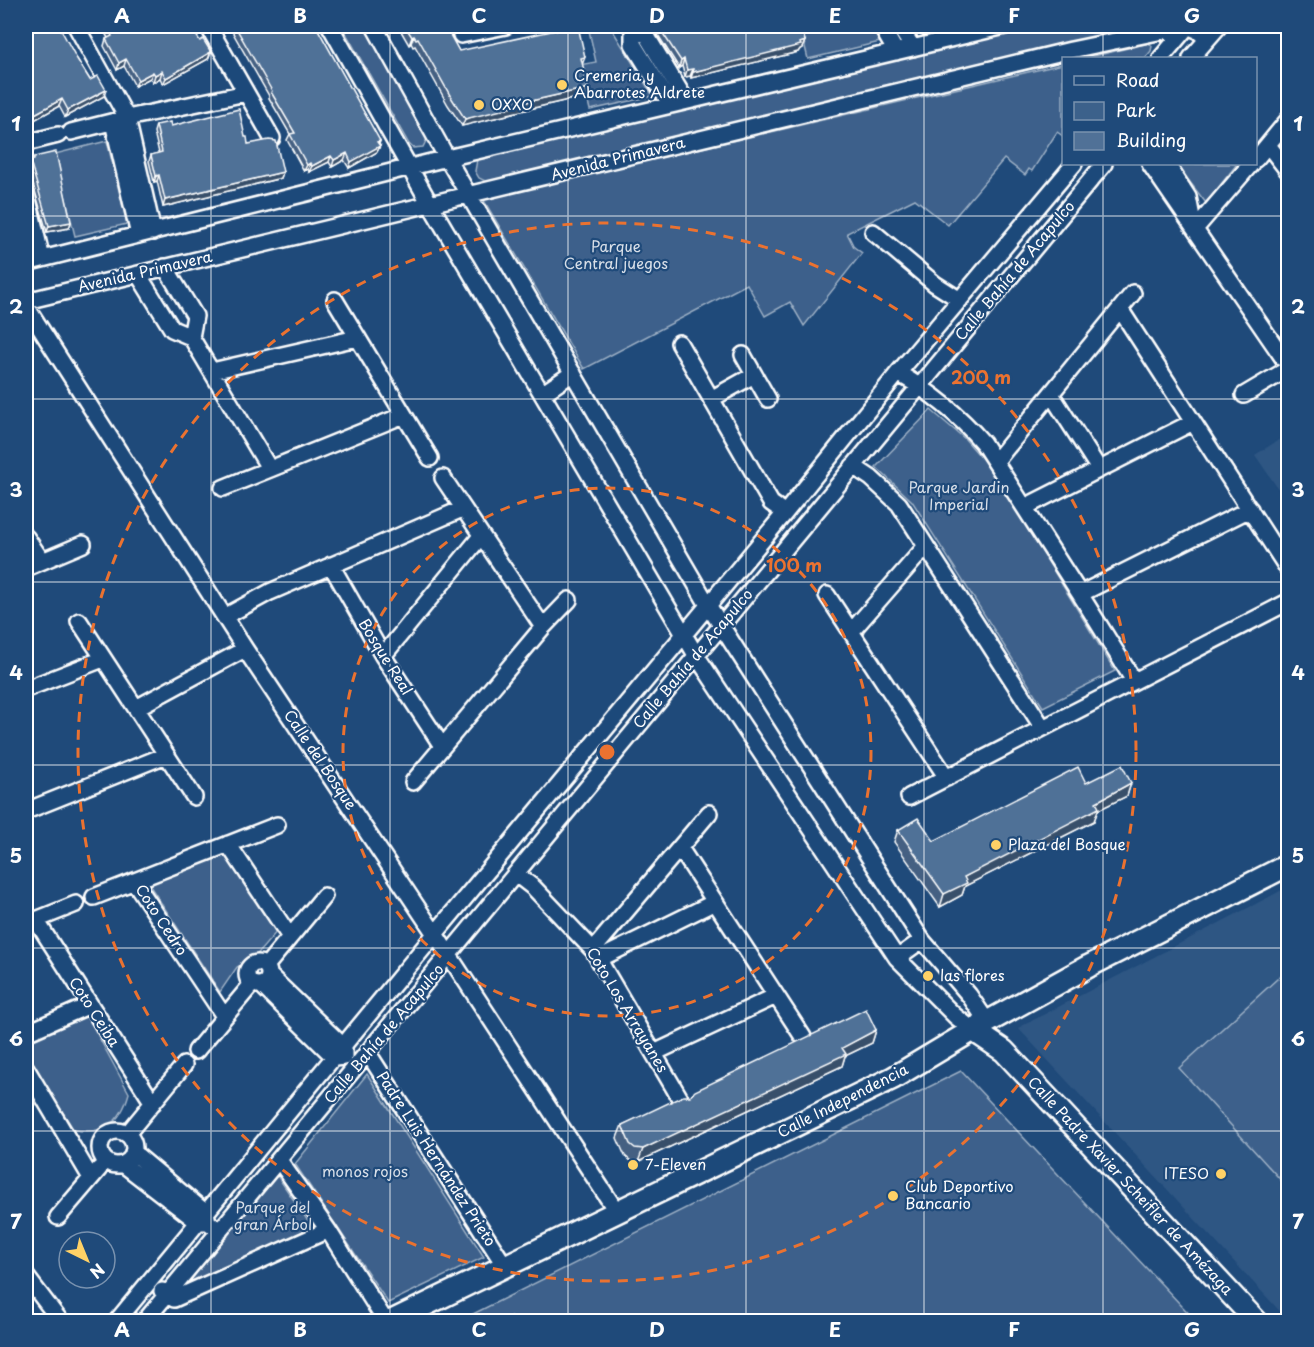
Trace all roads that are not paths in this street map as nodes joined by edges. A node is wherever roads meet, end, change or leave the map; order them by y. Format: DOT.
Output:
graph roads {
  1 [pos="76,26"];
  2 [pos="208,26"];
  3 [pos="330,26"];
  4 [pos="374,26"];
  5 [pos="505,26"];
  6 [pos="881,26"];
  7 [pos="899,26"];
  8 [pos="1005,26"];
  9 [pos="1188,26"];
  10 [pos="1219,26"];
  11 [pos="632,28"];
  12 [pos="460,35"];
  13 [pos="1207,39"];
  14 [pos="913,48"];
  15 [pos="897,52"];
  16 [pos="1162,57"];
  17 [pos="1192,57"];
  18 [pos="246,93"];
  19 [pos="686,101"];
  20 [pos="671,105"];
  21 [pos="120,120"];
  22 [pos="1288,120"];
  23 [pos="272,138"];
  24 [pos="26,143"];
  25 [pos="1268,145"];
  26 [pos="447,158"];
  27 [pos="1257,158"];
  28 [pos="1073,165"];
  29 [pos="1103,165"];
  30 [pos="1151,165"];
  31 [pos="1168,165"];
  32 [pos="1250,165"];
  33 [pos="410,168"];
  34 [pos="1288,171"];
  35 [pos="26,190"];
  36 [pos="468,195"];
  37 [pos="430,204"];
  38 [pos="1039,206"];
  39 [pos="1057,220"];
  40 [pos="1195,229"];
  41 [pos="873,232"];
  42 [pos="146,233"];
  43 [pos="30,260"];
  44 [pos="165,267"];
  45 [pos="138,274"];
  46 [pos="1133,293"];
  47 [pos="335,300"];
  48 [pos="960,300"];
  49 [pos="26,301"];
  50 [pos="26,306"];
  51 [pos="1120,309"];
  52 [pos="191,337"];
  53 [pos="357,338"];
  54 [pos="679,343"];
  55 [pos="743,355"];
  56 [pos="1288,367"];
  57 [pos="212,371"];
  58 [pos="573,373"];
  59 [pos="898,373"];
  60 [pos="754,375"];
  61 [pos="920,386"];
  62 [pos="542,394"];
  63 [pos="1051,394"];
  64 [pos="1244,395"];
  65 [pos="711,399"];
  66 [pos="768,399"];
  67 [pos="404,415"];
  68 [pos="1193,422"];
  69 [pos="430,458"];
  70 [pos="996,461"];
  71 [pos="853,466"];
  72 [pos="269,468"];
  73 [pos="1099,469"];
  74 [pos="443,478"];
  75 [pos="223,488"];
  76 [pos="1025,507"];
  77 [pos="462,508"];
  78 [pos="1250,509"];
  79 [pos="785,513"];
  80 [pos="481,536"];
  81 [pos="26,537"];
  82 [pos="83,544"];
  83 [pos="926,546"];
  84 [pos="42,561"];
  85 [pos="331,565"];
  86 [pos="26,568"];
  87 [pos="1288,569"];
  88 [pos="1080,594"];
  89 [pos="827,595"];
  90 [pos="569,600"];
  91 [pos="1288,602"];
  92 [pos="708,606"];
  93 [pos="226,615"];
  94 [pos="79,621"];
  95 [pos="721,625"];
  96 [pos="543,627"];
  97 [pos="851,632"];
  98 [pos="684,635"];
  99 [pos="245,649"];
  100 [pos="696,655"];
  101 [pos="382,656"];
  102 [pos="103,658"];
  103 [pos="1134,681"];
  104 [pos="26,689"];
  105 [pos="136,708"];
  106 [pos="1043,728"];
  107 [pos="442,746"];
  108 [pos="166,754"];
  109 [pos="946,778"];
  110 [pos="413,782"];
  111 [pos="194,797"];
  112 [pos="909,797"];
  113 [pos="26,811"];
  114 [pos="709,813"];
  115 [pos="277,825"];
  116 [pos="228,844"];
  117 [pos="680,848"];
  118 [pos="1288,865"];
  119 [pos="516,874"];
  120 [pos="134,881"];
  121 [pos="324,896"];
  122 [pos="93,897"];
  123 [pos="715,902"];
  124 [pos="76,904"];
  125 [pos="31,922"];
  126 [pos="435,934"];
  127 [pos="290,937"];
  128 [pos="922,940"];
  129 [pos="596,954"];
  130 [pos="449,955"];
  131 [pos="897,958"];
  132 [pos="262,977"];
  133 [pos="776,996"];
  134 [pos="90,1005"];
  135 [pos="224,1016"];
  136 [pos="980,1027"];
  137 [pos="26,1032"];
  138 [pos="803,1037"];
  139 [pos="196,1051"];
  140 [pos="368,1053"];
  141 [pos="654,1053"];
  142 [pos="341,1054"];
  143 [pos="184,1065"];
  144 [pos="26,1068"];
  145 [pos="356,1068"];
  146 [pos="681,1100"];
  147 [pos="153,1103"];
  148 [pos="127,1134"];
  149 [pos="69,1145"];
  150 [pos="100,1149"];
  151 [pos="128,1158"];
  152 [pos="279,1160"];
  153 [pos="617,1212"];
  154 [pos="58,1217"];
  155 [pos="208,1222"];
  156 [pos="328,1230"];
  157 [pos="504,1266"];
  158 [pos="26,1276"];
  159 [pos="150,1281"];
  160 [pos="166,1295"];
  161 [pos="62,1322"];
  162 [pos="116,1322"];
  163 [pos="144,1322"];
  164 [pos="388,1322"];
  165 [pos="1257,1322"];
  1 -- 21 [label="street"];
  2 -- 18 [label="street"];
  3 -- 33 [label="street"];
  4 -- 26 [label="street"];
  5 -- 12 [label="street"];
  6 -- 15 [label="street"];
  7 -- 14 [label="street"];
  8 -- 14 [label="street"];
  9 -- 13 [label="street"];
  9 -- 16 [label="street"];
  9 -- 36 [label="street, Avenida Primavera"];
  10 -- 13 [label="street"];
  11 -- 19 [label="street"];
  11 -- 20 [label="street"];
  13 -- 17 [label="street"];
  14 -- 15 [label="street"];
  15 -- 19 [label="street"];
  18 -- 21 [label="street"];
  18 -- 23 [label="street"];
  19 -- 20 [label="street"];
  20 -- 26 [label="street"];
  21 -- 24 [label="street"];
  21 -- 42 [label="street"];
  22 -- 25 [label="street"];
  25 -- 27 [label="street"];
  25 -- 34 [label="street"];
  26 -- 33 [label="street"];
  26 -- 36 [label="street"];
  28 -- 38 [label="street, Calle Bahía de Acapulco"];
  29 -- 39 [label="street, Calle Bahía de Acapulco"];
  30 -- 40 [label="street"];
  31 -- 40 [label="street"];
  32 -- 40 [label="street"];
  33 -- 37 [label="street"];
  33 -- 42 [label="street"];
  35 -- 43 [label="street"];
  36 -- 37 [label="street, Avenida Primavera"];
  36 -- 58 [label="street"];
  37 -- 44 [label="street, Avenida Primavera"];
  37 -- 62 [label="street"];
  38 -- 39 [label="street"];
  38 -- 48 [label="street, Calle Bahía de Acapulco"];
  39 -- 61 [label="street, Calle Bahía de Acapulco"];
  40 -- 56 [label="street"];
  41 -- 48 [label="street"];
  42 -- 43 [label="street"];
  44 -- 45 [label="street, Avenida Primavera"];
  44 -- 52 [label="street"];
  45 -- 49 [label="street, Avenida Primavera"];
  45 -- 52 [label="street"];
  46 -- 51 [label="street"];
  47 -- 53 [label="street"];
  48 -- 59 [label="street, Calle Bahía de Acapulco"];
  50 -- 93 [label="street, Calle del Bosque"];
  51 -- 63 [label="street"];
  51 -- 68 [label="street"];
  52 -- 57 [label="street"];
  53 -- 57 [label="street"];
  53 -- 67 [label="street"];
  54 -- 65 [label="street"];
  55 -- 60 [label="street"];
  56 -- 64 [label="street"];
  57 -- 72 [label="street"];
  58 -- 62 [label="street"];
  58 -- 92 [label="street"];
  59 -- 61 [label="street"];
  59 -- 79 [label="street, Calle Bahía de Acapulco"];
  60 -- 65 [label="street"];
  60 -- 66 [label="street"];
  61 -- 70 [label="street"];
  61 -- 71 [label="street, Calle Bahía de Acapulco"];
  62 -- 98 [label="street"];
  63 -- 70 [label="street"];
  63 -- 73 [label="street"];
  65 -- 79 [label="street"];
  67 -- 69 [label="street"];
  67 -- 72 [label="street"];
  68 -- 73 [label="street"];
  68 -- 78 [label="street"];
  70 -- 76 [label="street"];
  71 -- 83 [label="street"];
  71 -- 95 [label="street, Calle Bahía de Acapulco"];
  72 -- 75 [label="street"];
  73 -- 76 [label="street"];
  74 -- 77 [label="street"];
  76 -- 88 [label="street"];
  77 -- 80 [label="street"];
  77 -- 85 [label="street"];
  78 -- 87 [label="street"];
  78 -- 88 [label="street"];
  79 -- 92 [label="street, Calle Bahía de Acapulco"];
  80 -- 96 [label="street"];
  80 -- 101 [label="street"];
  81 -- 84 [label="street"];
  82 -- 84 [label="street"];
  83 -- 97 [label="street"];
  83 -- 106 [label="street"];
  84 -- 86 [label="street"];
  85 -- 93 [label="street"];
  85 -- 101 [label="street, Bosque Real"];
  88 -- 103 [label="street"];
  89 -- 97 [label="street"];
  90 -- 96 [label="street"];
  91 -- 103 [label="street"];
  92 -- 95 [label="street"];
  92 -- 98 [label="street, Calle Bahía de Acapulco"];
  93 -- 99 [label="street, Calle del Bosque"];
  94 -- 102 [label="street"];
  95 -- 100 [label="street, Calle Bahía de Acapulco"];
  95 -- 128 [label="street"];
  96 -- 107 [label="street"];
  97 -- 109 [label="street"];
  98 -- 100 [label="street"];
  98 -- 126 [label="street, Calle Bahía de Acapulco"];
  99 -- 105 [label="street"];
  99 -- 126 [label="street, Calle del Bosque"];
  100 -- 119 [label="street, Calle Bahía de Acapulco"];
  100 -- 131 [label="street"];
  101 -- 107 [label="street, Bosque Real"];
  102 -- 104 [label="street"];
  102 -- 105 [label="street"];
  103 -- 106 [label="street"];
  105 -- 108 [label="street"];
  106 -- 109 [label="street"];
  107 -- 110 [label="street"];
  108 -- 111 [label="street"];
  108 -- 113 [label="street"];
  109 -- 112 [label="street"];
  114 -- 117 [label="street"];
  115 -- 116 [label="street, Coto Cedro"];
  116 -- 120 [label="street, Coto Cedro"];
  116 -- 127 [label="street"];
  117 -- 123 [label="street"];
  117 -- 129 [label="street"];
  118 -- 136 [label="street, Calle Independencia"];
  119 -- 129 [label="street, Coto Los Arrayanes"];
  119 -- 130 [label="street, Calle Bahía de Acapulco"];
  120 -- 122 [label="street"];
  120 -- 135 [label="street, Coto Cedro"];
  121 -- 127 [label="street"];
  123 -- 129 [label="street"];
  123 -- 133 [label="street"];
  124 -- 125 [label="street"];
  125 -- 134 [label="street, Coto Ceiba"];
  126 -- 130 [label="street, Calle del Bosque"];
  126 -- 142 [label="street, Calle Bahía de Acapulco"];
  127 -- 132 [label="street"];
  128 -- 131 [label="street"];
  128 -- 136 [label="street"];
  129 -- 141 [label="street, Coto Los Arrayanes"];
  130 -- 140 [label="street, Calle Bahía de Acapulco"];
  130 -- 153 [label="street, Calle del Bosque"];
  131 -- 136 [label="street"];
  132 -- 135 [label="street"];
  132 -- 142 [label="street"];
  133 -- 138 [label="street"];
  133 -- 141 [label="street"];
  134 -- 137 [label="street"];
  134 -- 147 [label="street, Coto Ceiba"];
  135 -- 139 [label="street"];
  136 -- 153 [label="street, Calle Independencia"];
  136 -- 165 [label="street, Calle Padre Xavier Scheifler de Amézaga"];
  140 -- 145 [label="street, Calle Bahía de Acapulco"];
  140 -- 157 [label="street, Padre Luis Hernández Prieto"];
  141 -- 146 [label="street, Coto Los Arrayanes"];
  142 -- 145 [label="street"];
  142 -- 155 [label="street, Calle Bahía de Acapulco"];
  143 -- 147 [label="street"];
  144 -- 149 [label="street"];
  145 -- 152 [label="street, Calle Bahía de Acapulco"];
  147 -- 148 [label="street"];
  148 -- 150 [label="street"];
  148 -- 151 [label="street"];
  149 -- 150 [label="street"];
  149 -- 154 [label="street"];
  150 -- 151 [label="street"];
  151 -- 155 [label="street"];
  152 -- 155 [label="street, Calle Bahía de Acapulco"];
  152 -- 156 [label="street"];
  153 -- 157 [label="street, Calle Independencia"];
  155 -- 159 [label="street, Calle Bahía de Acapulco"];
  155 -- 160 [label="street, Calle Bahía de Acapulco"];
  156 -- 160 [label="street"];
  156 -- 164 [label="street"];
  157 -- 164 [label="street, Calle Independencia"];
  158 -- 161 [label="street"];
  159 -- 160 [label="street"];
  159 -- 162 [label="street, Calle Bahía de Acapulco"];
  160 -- 163 [label="street, Calle Bahía de Acapulco"];
}
